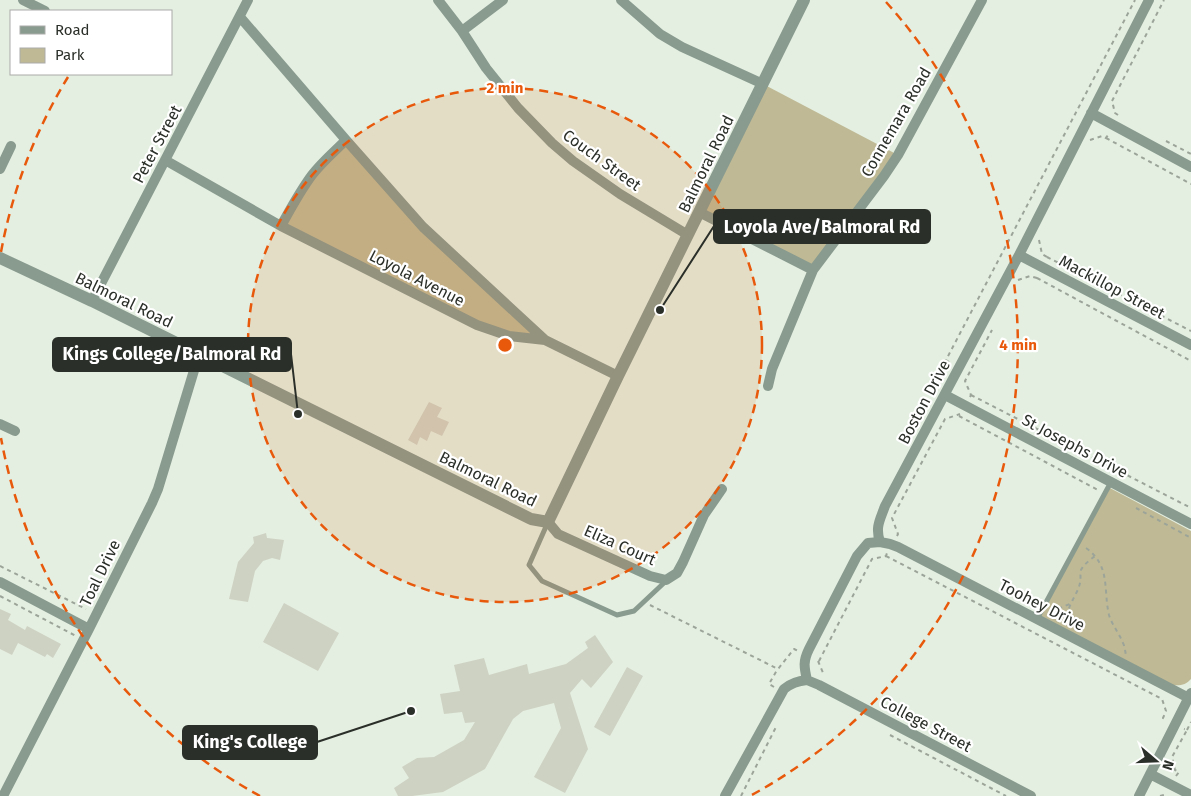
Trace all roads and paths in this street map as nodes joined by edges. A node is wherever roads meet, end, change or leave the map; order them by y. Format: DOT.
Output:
graph roads {
  1 [pos="23,0"];
  2 [pos="248,0"];
  3 [pos="438,0"];
  4 [pos="503,0"];
  5 [pos="621,0"];
  6 [pos="804,0"];
  7 [pos="982,0"];
  8 [pos="1135,0"];
  9 [pos="1149,0"];
  10 [pos="1164,0"];
  11 [pos="43,10"];
  12 [pos="240,17"];
  13 [pos="462,31"];
  14 [pos="763,84"];
  15 [pos="1091,114"];
  16 [pos="1113,126"];
  17 [pos="1106,138"];
  18 [pos="346,140"];
  19 [pos="1090,140"];
  20 [pos="11,146"];
  21 [pos="165,160"];
  22 [pos="1191,167"];
  23 [pos="0,169"];
  24 [pos="1191,184"];
  25 [pos="699,212"];
  26 [pos="281,226"];
  27 [pos="688,235"];
  28 [pos="1039,241"];
  29 [pos="1019,255"];
  30 [pos="1047,256"];
  31 [pos="0,258"];
  32 [pos="1042,267"];
  33 [pos="813,270"];
  34 [pos="1037,278"];
  35 [pos="1018,280"];
  36 [pos="92,301"];
  37 [pos="996,322"];
  38 [pos="1191,331"];
  39 [pos="545,340"];
  40 [pos="1191,345"];
  41 [pos="199,354"];
  42 [pos="1191,361"];
  43 [pos="960,367"];
  44 [pos="970,373"];
  45 [pos="618,376"];
  46 [pos="768,386"];
  47 [pos="945,394"];
  48 [pos="972,395"];
  49 [pos="966,406"];
  50 [pos="959,416"];
  51 [pos="0,424"];
  52 [pos="15,431"];
  53 [pos="1111,482"];
  54 [pos="722,489"];
  55 [pos="1105,493"];
  56 [pos="1131,505"];
  57 [pos="1191,508"];
  58 [pos="548,522"];
  59 [pos="1191,524"];
  60 [pos="1191,538"];
  61 [pos="880,542"];
  62 [pos="1078,542"];
  63 [pos="892,545"];
  64 [pos="886,556"];
  65 [pos="1095,556"];
  66 [pos="0,566"];
  67 [pos="666,580"];
  68 [pos="0,582"];
  69 [pos="0,596"];
  70 [pos="643,602"];
  71 [pos="1072,603"];
  72 [pos="86,609"];
  73 [pos="1037,618"];
  74 [pos="89,629"];
  75 [pos="1069,636"];
  76 [pos="84,640"];
  77 [pos="806,655"];
  78 [pos="819,662"];
  79 [pos="1124,664"];
  80 [pos="778,669"];
  81 [pos="807,680"];
  82 [pos="783,692"];
  83 [pos="1190,696"];
  84 [pos="779,721"];
  85 [pos="1191,722"];
  86 [pos="1175,725"];
  87 [pos="1187,730"];
  88 [pos="884,732"];
  89 [pos="1150,774"];
  90 [pos="1171,785"];
  91 [pos="1191,795"];
  92 [pos="4,796"];
  93 [pos="726,796"];
  94 [pos="741,796"];
  95 [pos="1006,796"];
  96 [pos="1031,796"];
  97 [pos="1139,796"];
  98 [pos="1160,796"];
  99 [pos="1171,796"];
  1 -- 11 [label="street"];
  2 -- 12 [label="street, Peter Street"];
  3 -- 13 [label="street, Couch Street"];
  4 -- 13 [label="street"];
  5 -- 14 [label="street"];
  6 -- 14 [label="street, Balmoral Road"];
  7 -- 33 [label="street, Connemara Road"];
  8 -- 43 [label="path"];
  9 -- 15 [label="street, Boston Drive"];
  10 -- 16 [label="path"];
  12 -- 18 [label="street, Loyola Avenue"];
  12 -- 21 [label="street, Peter Street"];
  13 -- 27 [label="street, Couch Street"];
  14 -- 25 [label="street, Balmoral Road"];
  15 -- 16 [label="street"];
  15 -- 29 [label="street, Boston Drive"];
  16 -- 17 [label="path"];
  16 -- 22 [label="street"];
  17 -- 19 [label="path"];
  17 -- 24 [label="path"];
  18 -- 26 [label="street"];
  18 -- 39 [label="street, Loyola Avenue"];
  20 -- 23 [label="street"];
  21 -- 26 [label="street, Loyola Avenue"];
  21 -- 36 [label="street, Peter Street"];
  25 -- 27 [label="street, Balmoral Road"];
  25 -- 33 [label="street"];
  26 -- 39 [label="street, Loyola Avenue"];
  27 -- 45 [label="street, Balmoral Road"];
  28 -- 30 [label="path"];
  29 -- 32 [label="street, Mackillop Street"];
  29 -- 43 [label="street, Boston Drive"];
  30 -- 32 [label="path"];
  30 -- 38 [label="path"];
  31 -- 36 [label="street, Balmoral Road"];
  32 -- 34 [label="path"];
  32 -- 40 [label="street, Mackillop Street"];
  33 -- 46 [label="street, Connemara Road"];
  34 -- 35 [label="path"];
  34 -- 42 [label="path"];
  36 -- 41 [label="street, Balmoral Road"];
  37 -- 44 [label="path"];
  39 -- 45 [label="street, Loyola Avenue"];
  41 -- 58 [label="street, Balmoral Road"];
  41 -- 74 [label="street, Toal Drive"];
  43 -- 44 [label="path"];
  43 -- 47 [label="street, Boston Drive"];
  44 -- 48 [label="path"];
  45 -- 58 [label="street, Balmoral Road"];
  47 -- 49 [label="street, St Josephs Drive"];
  47 -- 61 [label="street, Boston Drive"];
  48 -- 49 [label="path"];
  48 -- 57 [label="path"];
  49 -- 50 [label="path"];
  49 -- 53 [label="street, St Josephs Drive"];
  50 -- 55 [label="path"];
  50 -- 63 [label="path"];
  51 -- 52 [label="street"];
  53 -- 55 [label="lane"];
  53 -- 59 [label="street, St Josephs Drive"];
  54 -- 67 [label="street, Eliza Court"];
  55 -- 62 [label="lane"];
  56 -- 60 [label="path"];
  58 -- 67 [label="street, Eliza Court"];
  58 -- 70 [label="lane"];
  61 -- 63 [label="street, Toohey Drive"];
  61 -- 77 [label="street"];
  62 -- 65 [label="path"];
  62 -- 73 [label="lane"];
  63 -- 64 [label="path"];
  63 -- 73 [label="street, Toohey Drive"];
  64 -- 78 [label="path"];
  64 -- 86 [label="path"];
  65 -- 71 [label="path"];
  65 -- 79 [label="path"];
  66 -- 72 [label="path"];
  67 -- 70 [label="lane"];
  68 -- 74 [label="street"];
  69 -- 76 [label="path"];
  70 -- 80 [label="path"];
  71 -- 73 [label="path"];
  71 -- 75 [label="path"];
  73 -- 75 [label="street, Toohey Drive"];
  74 -- 76 [label="street, Toal Drive"];
  75 -- 79 [label="street, Toohey Drive"];
  76 -- 92 [label="street, Toal Drive"];
  77 -- 80 [label="path"];
  77 -- 81 [label="street"];
  79 -- 83 [label="street, Toohey Drive"];
  80 -- 82 [label="path"];
  81 -- 82 [label="street"];
  81 -- 96 [label="street, College Street"];
  82 -- 93 [label="street"];
  83 -- 86 [label="street"];
  84 -- 94 [label="path"];
  85 -- 87 [label="path"];
  86 -- 87 [label="path"];
  86 -- 89 [label="street"];
  87 -- 90 [label="path"];
  88 -- 95 [label="path"];
  89 -- 90 [label="street"];
  89 -- 97 [label="street"];
  90 -- 91 [label="street"];
  98 -- 99 [label="path"];
}
